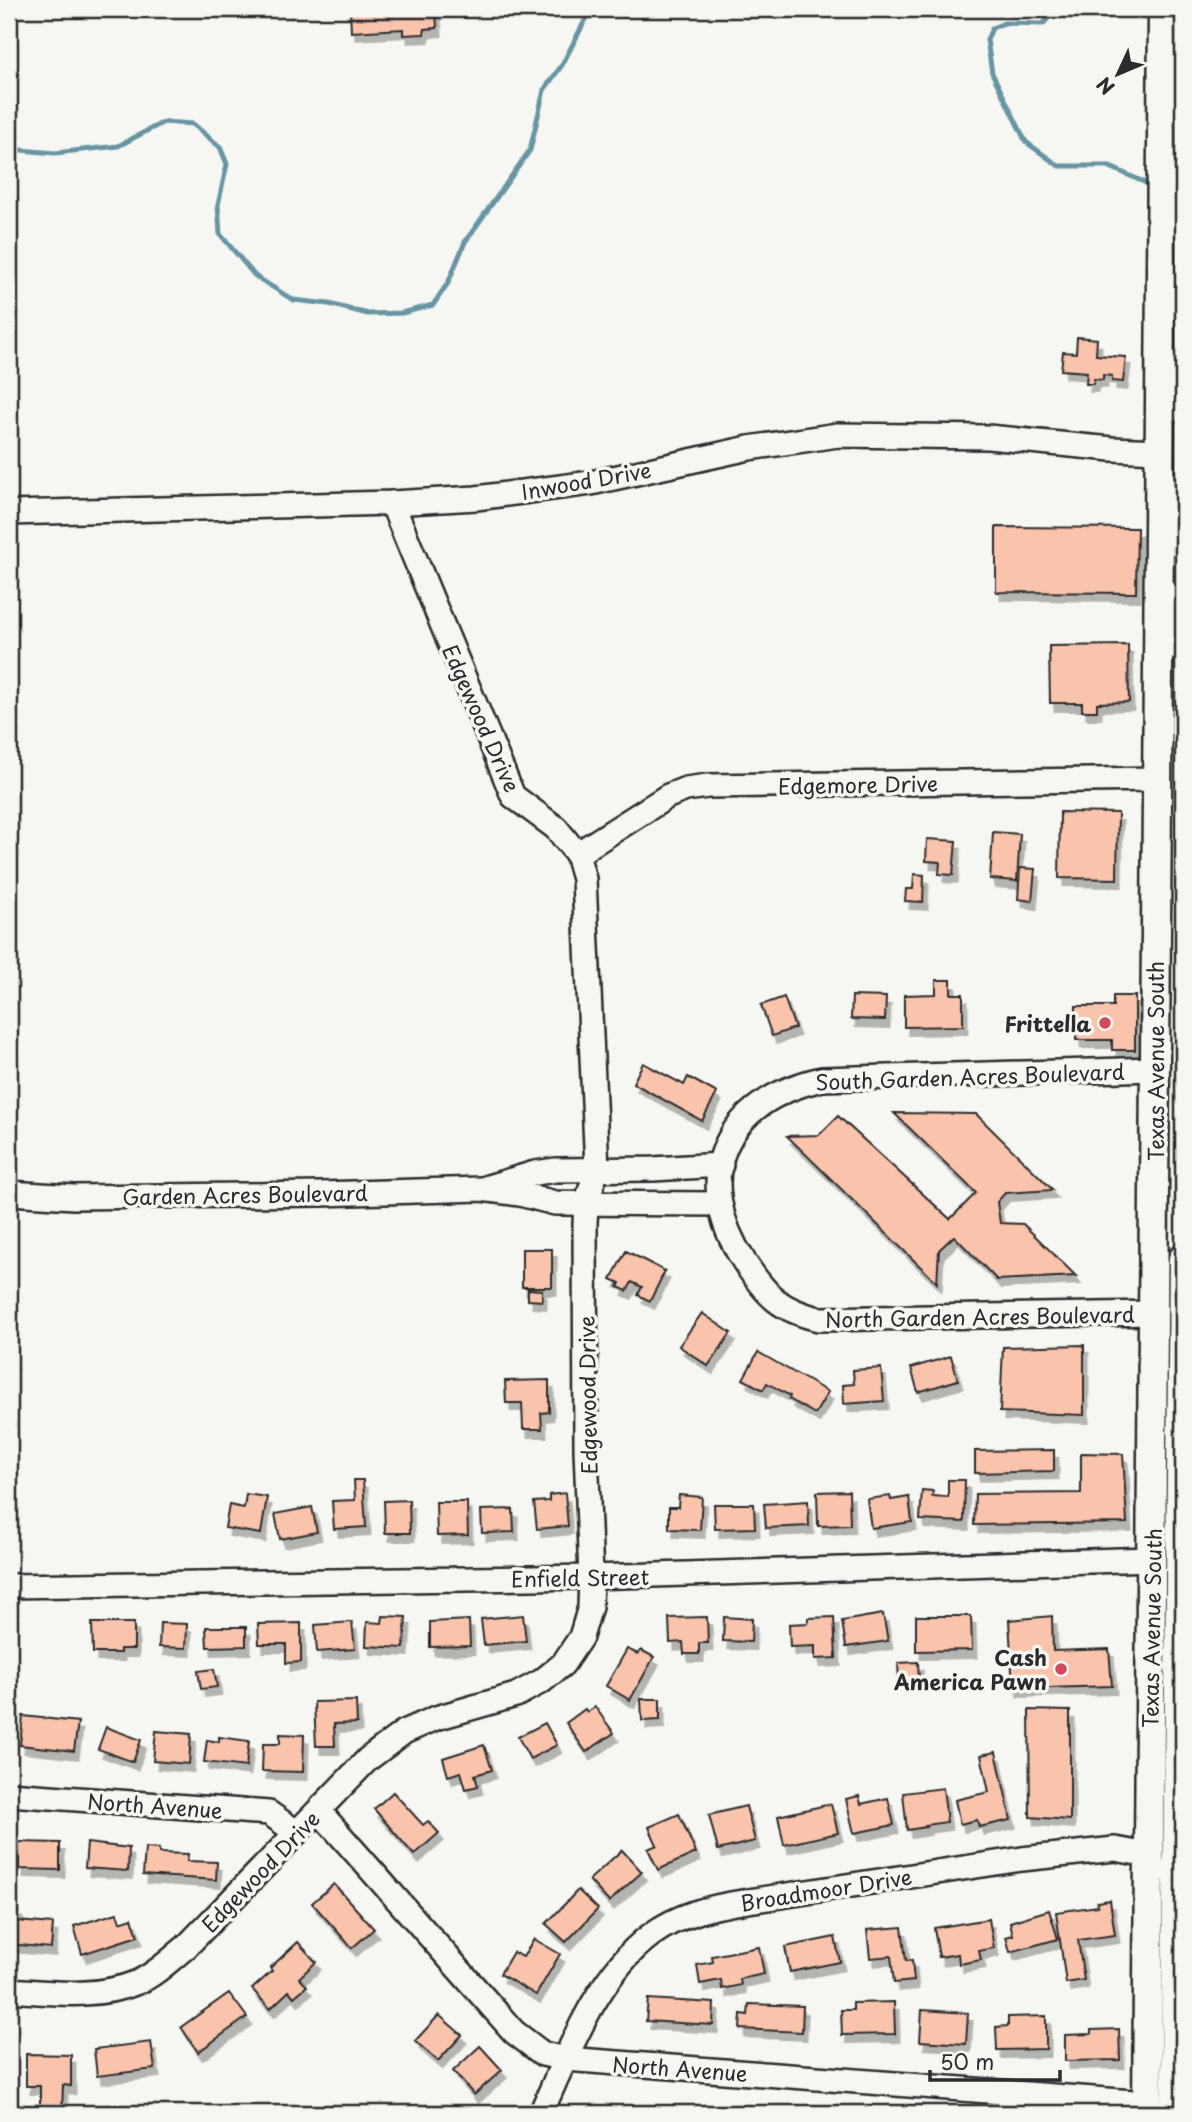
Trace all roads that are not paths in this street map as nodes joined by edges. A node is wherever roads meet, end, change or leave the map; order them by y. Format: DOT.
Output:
graph roads {
  1 [pos="1163,9"];
  2 [pos="1161,208"];
  3 [pos="1183,408"];
  4 [pos="1159,451"];
  5 [pos="392,503"];
  6 [pos="9,513"];
  7 [pos="1183,649"];
  8 [pos="1157,779"];
  9 [pos="577,854"];
  10 [pos="1155,1069"];
  11 [pos="597,1169"];
  12 [pos="719,1185"];
  13 [pos="481,1189"];
  14 [pos="9,1193"];
  15 [pos="586,1204"];
  16 [pos="679,1204"];
  17 [pos="730,1238"];
  18 [pos="1183,1253"];
  19 [pos="1183,1259"];
  20 [pos="1154,1313"];
  21 [pos="1183,1372"];
  22 [pos="1152,1559"];
  23 [pos="591,1577"];
  24 [pos="9,1586"];
  25 [pos="9,1794"];
  26 [pos="319,1811"];
  27 [pos="296,1832"];
  28 [pos="1148,1855"];
  29 [pos="1181,1917"];
  30 [pos="9,1990"];
  31 [pos="565,2059"];
  32 [pos="1147,2108"];
  33 [pos="541,2113"];
  34 [pos="1175,2113"];
  1 -- 2 [label="main road, Texas Avenue South"];
  2 -- 3 [label="main road"];
  2 -- 4 [label="main road, Texas Avenue South"];
  4 -- 5 [label="street, Inwood Drive"];
  4 -- 7 [label="main road"];
  4 -- 8 [label="main road, Texas Avenue South"];
  5 -- 6 [label="street, Inwood Drive"];
  5 -- 9 [label="street, Edgewood Drive"];
  8 -- 9 [label="street, Edgemore Drive"];
  8 -- 10 [label="main road, Texas Avenue South"];
  9 -- 11 [label="street, Edgewood Drive"];
  10 -- 12 [label="street, South Garden Acres Boulevard"];
  10 -- 18 [label="main road"];
  10 -- 20 [label="main road, Texas Avenue South"];
  11 -- 12 [label="street, Garden Acres Boulevard"];
  11 -- 13 [label="street, Garden Acres Boulevard"];
  11 -- 15 [label="street, Edgewood Drive"];
  12 -- 16 [label="street, Garden Acres Boulevard"];
  12 -- 17 [label="street, North Garden Acres Boulevard"];
  13 -- 14 [label="street, Garden Acres Boulevard"];
  13 -- 15 [label="street, Garden Acres Boulevard"];
  15 -- 16 [label="street, Garden Acres Boulevard"];
  15 -- 23 [label="street, Edgewood Drive"];
  16 -- 17 [label="street"];
  17 -- 20 [label="street, North Garden Acres Boulevard"];
  19 -- 21 [label="main road, Texas Avenue South"];
  20 -- 22 [label="main road, Texas Avenue South"];
  21 -- 29 [label="main road, Texas Avenue South"];
  22 -- 23 [label="street, Enfield Street"];
  22 -- 28 [label="main road, Texas Avenue South"];
  23 -- 24 [label="street, Enfield Street"];
  23 -- 26 [label="street, Edgewood Drive"];
  25 -- 27 [label="street, North Avenue"];
  26 -- 27 [label="street, Edgewood Drive"];
  26 -- 31 [label="street, North Avenue"];
  27 -- 30 [label="street, Edgewood Drive"];
  28 -- 29 [label="street"];
  28 -- 31 [label="street, Broadmoor Drive"];
  28 -- 32 [label="main road, Texas Avenue South"];
  29 -- 34 [label="main road, Texas Avenue South"];
  31 -- 32 [label="street, North Avenue"];
  31 -- 33 [label="street, Broadmoor Drive"];
}
